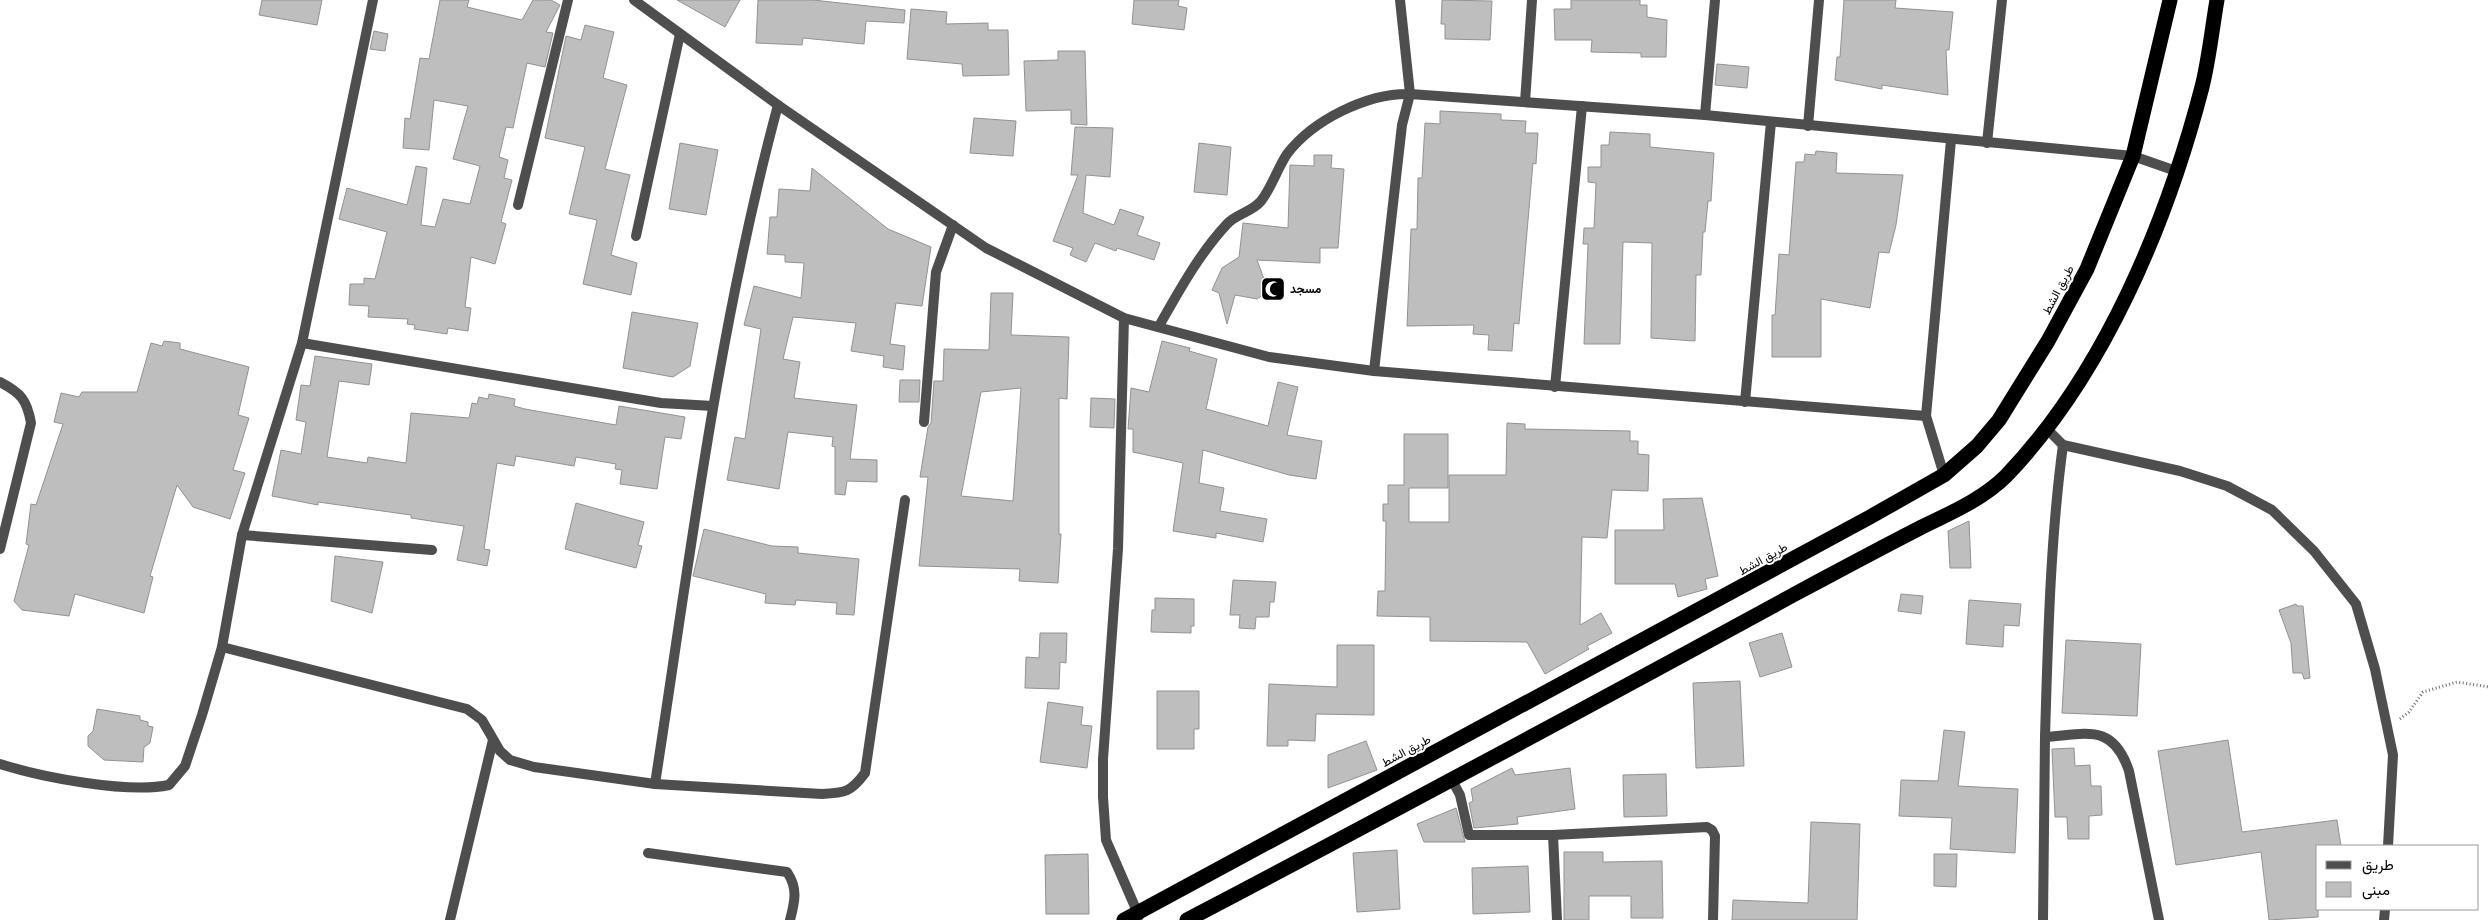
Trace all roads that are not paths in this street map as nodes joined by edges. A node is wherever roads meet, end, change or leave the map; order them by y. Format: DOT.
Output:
graph roads {
  1 [pos="373,0"];
  2 [pos="568,0"];
  3 [pos="634,0"];
  4 [pos="1400,0"];
  5 [pos="1532,0"];
  6 [pos="1715,0"];
  7 [pos="1819,0"];
  8 [pos="2002,0"];
  9 [pos="2170,0"];
  10 [pos="2217,0"];
  11 [pos="680,34"];
  12 [pos="1410,94"];
  13 [pos="1525,102"];
  14 [pos="778,105"];
  15 [pos="1582,106"];
  16 [pos="1705,115"];
  17 [pos="1771,122"];
  18 [pos="1808,126"];
  19 [pos="1951,140"];
  20 [pos="1987,143"];
  21 [pos="2133,156"];
  22 [pos="2176,171"];
  23 [pos="518,205"];
  24 [pos="953,225"];
  25 [pos="636,236"];
  26 [pos="1124,318"];
  27 [pos="1159,326"];
  28 [pos="302,343"];
  29 [pos="1374,371"];
  30 [pos="0,382"];
  31 [pos="1555,386"];
  32 [pos="1745,402"];
  33 [pos="712,406"];
  34 [pos="1926,416"];
  35 [pos="924,422"];
  36 [pos="2046,428"];
  37 [pos="2063,444"];
  38 [pos="1944,475"];
  39 [pos="905,500"];
  40 [pos="242,535"];
  41 [pos="0,549"];
  42 [pos="432,550"];
  43 [pos="222,646"];
  44 [pos="2045,737"];
  45 [pos="493,740"];
  46 [pos="0,764"];
  47 [pos="1452,780"];
  48 [pos="655,784"];
  49 [pos="1553,835"];
  50 [pos="2388,845"];
  51 [pos="648,853"];
  52 [pos="1139,916"];
  53 [pos="450,920"];
  54 [pos="790,920"];
  55 [pos="1124,920"];
  56 [pos="1187,920"];
  57 [pos="1557,920"];
  58 [pos="1713,920"];
  59 [pos="2043,920"];
  60 [pos="2159,920"];
  1 -- 28 [label="street"];
  2 -- 23 [label="street"];
  3 -- 11 [label="street"];
  4 -- 12 [label="street"];
  5 -- 13 [label="street"];
  6 -- 16 [label="street"];
  7 -- 18 [label="street"];
  8 -- 20 [label="street"];
  9 -- 21 [label="highway, طريق الشط"];
  10 -- 22 [label="highway"];
  11 -- 14 [label="street"];
  11 -- 25 [label="street"];
  12 -- 13 [label="street"];
  12 -- 27 [label="street"];
  12 -- 29 [label="street"];
  13 -- 15 [label="street"];
  14 -- 24 [label="street"];
  14 -- 33 [label="street"];
  15 -- 16 [label="street"];
  15 -- 31 [label="street"];
  16 -- 17 [label="street"];
  17 -- 18 [label="street"];
  17 -- 32 [label="street"];
  18 -- 19 [label="street"];
  19 -- 20 [label="street"];
  19 -- 34 [label="street"];
  20 -- 21 [label="street"];
  21 -- 22 [label="street"];
  21 -- 38 [label="highway, طريق الشط"];
  22 -- 36 [label="highway"];
  24 -- 26 [label="street"];
  24 -- 35 [label="street"];
  26 -- 27 [label="street"];
  26 -- 52 [label="street"];
  27 -- 29 [label="street"];
  28 -- 33 [label="street"];
  28 -- 40 [label="street"];
  29 -- 31 [label="street"];
  30 -- 41 [label="street"];
  31 -- 32 [label="street"];
  32 -- 34 [label="street"];
  33 -- 48 [label="street"];
  34 -- 38 [label="street"];
  36 -- 37 [label="street"];
  36 -- 47 [label="highway"];
  37 -- 44 [label="street"];
  37 -- 50 [label="street"];
  38 -- 52 [label="highway, طريق الشط"];
  39 -- 48 [label="street"];
  40 -- 42 [label="street"];
  40 -- 43 [label="street"];
  43 -- 45 [label="street"];
  43 -- 46 [label="street"];
  44 -- 59 [label="street"];
  44 -- 60 [label="street"];
  45 -- 48 [label="street"];
  45 -- 53 [label="street"];
  47 -- 49 [label="street"];
  47 -- 56 [label="highway"];
  49 -- 57 [label="street"];
  49 -- 58 [label="street"];
  51 -- 54 [label="street"];
  52 -- 55 [label="highway, طريق الشط"];
}
